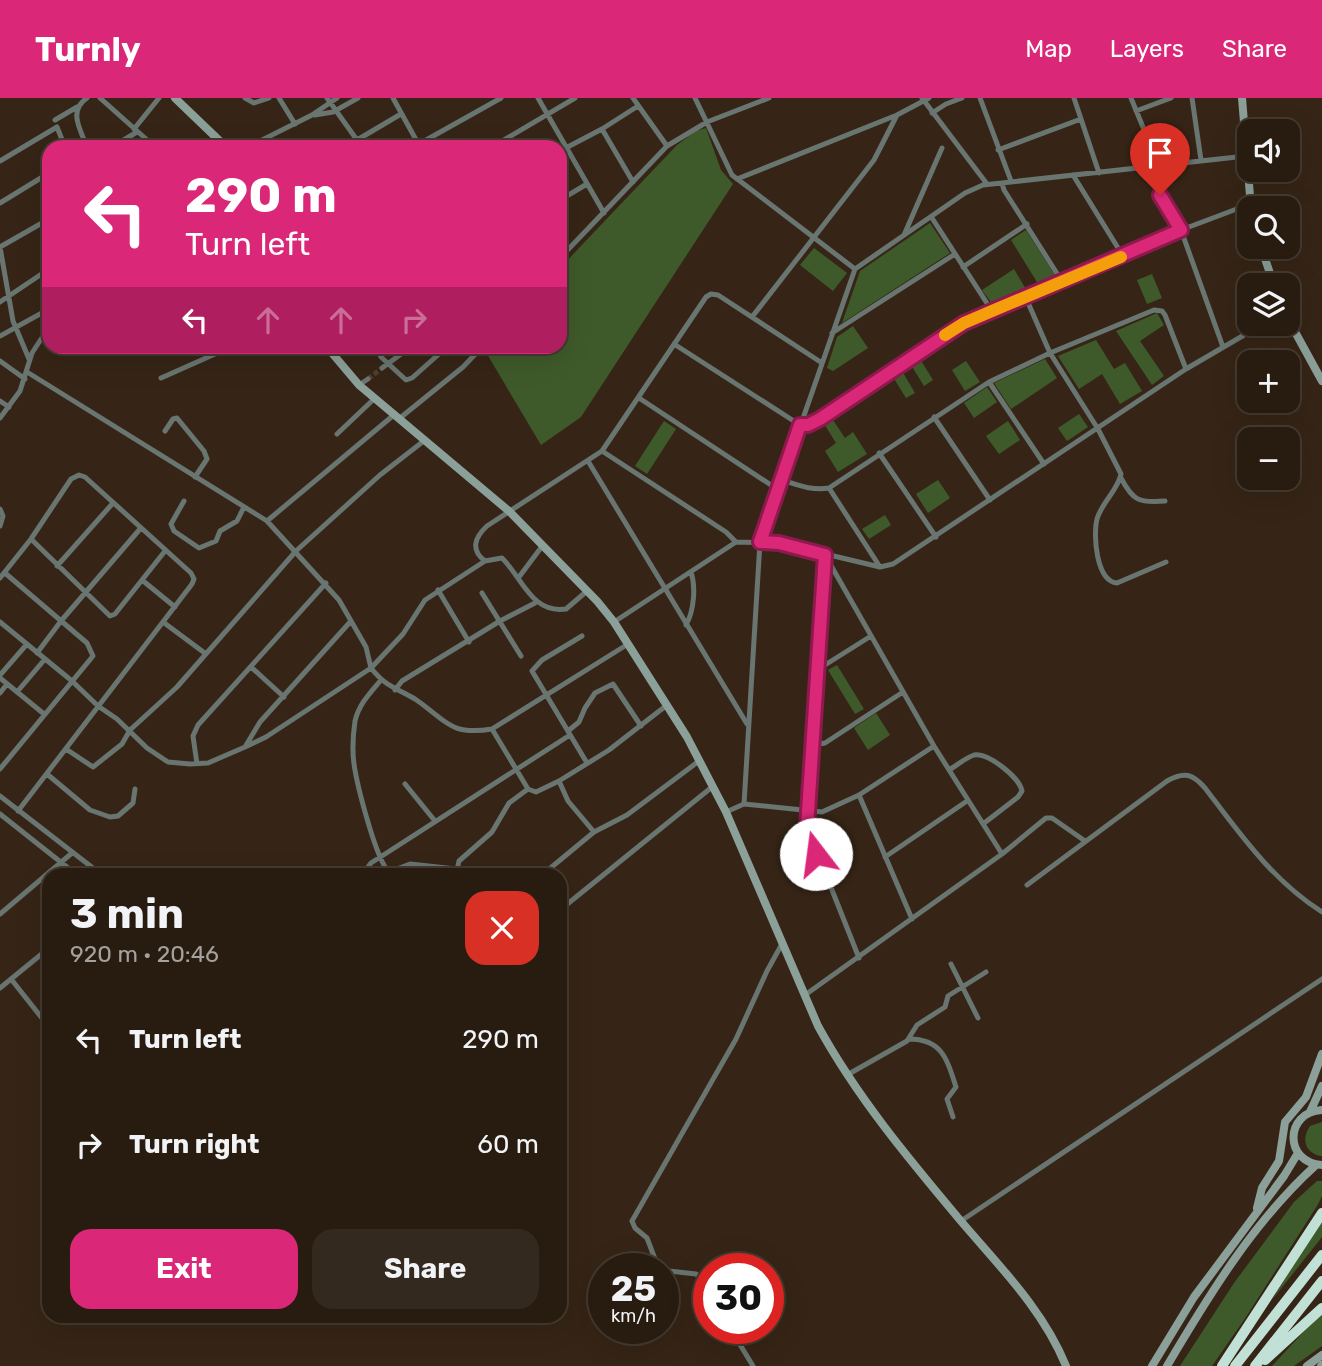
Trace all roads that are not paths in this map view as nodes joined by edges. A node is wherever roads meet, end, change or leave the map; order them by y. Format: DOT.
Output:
graph roads {
  1 [pos="87,98"];
  2 [pos="100,98"];
  3 [pos="159,98"];
  4 [pos="175,98"];
  5 [pos="245,98"];
  6 [pos="269,98"];
  7 [pos="279,98"];
  8 [pos="337,98"];
  9 [pos="358,98"];
  10 [pos="393,98"];
  11 [pos="501,98"];
  12 [pos="538,98"];
  13 [pos="575,98"];
  14 [pos="633,98"];
  15 [pos="695,98"];
  16 [pos="769,98"];
  17 [pos="962,98"];
  18 [pos="979,98"];
  19 [pos="1074,98"];
  20 [pos="1131,98"];
  21 [pos="1171,98"];
  22 [pos="1192,98"];
  23 [pos="1242,98"];
  24 [pos="926,99"];
  25 [pos="329,100"];
  26 [pos="638,106"];
  27 [pos="77,107"];
  28 [pos="336,110"];
  29 [pos="1136,111"];
  30 [pos="51,113"];
  31 [pos="932,113"];
  32 [pos="401,114"];
  33 [pos="547,114"];
  34 [pos="312,115"];
  35 [pos="897,115"];
  36 [pos="1081,119"];
  37 [pos="1243,119"];
  38 [pos="55,120"];
  39 [pos="707,122"];
  40 [pos="295,124"];
  41 [pos="57,127"];
  42 [pos="602,129"];
  43 [pos="136,130"];
  44 [pos="62,140"];
  45 [pos="84,140"];
  46 [pos="122,140"];
  47 [pos="147,140"];
  48 [pos="219,140"];
  49 [pos="262,140"];
  50 [pos="357,140"];
  51 [pos="416,140"];
  52 [pos="428,140"];
  53 [pos="504,140"];
  54 [pos="559,140"];
  55 [pos="667,146"];
  56 [pos="567,147"];
  57 [pos="942,148"];
  58 [pos="998,150"];
  59 [pos="567,155"];
  60 [pos="1237,157"];
  61 [pos="1201,160"];
  62 [pos="0,161"];
  63 [pos="1159,166"];
  64 [pos="1146,167"];
  65 [pos="1099,173"];
  66 [pos="1073,175"];
  67 [pos="42,177"];
  68 [pos="737,179"];
  69 [pos="1011,181"];
  70 [pos="633,182"];
  71 [pos="1002,183"];
  72 [pos="587,184"];
  73 [pos="987,184"];
  74 [pos="567,196"];
  75 [pos="0,203"];
  76 [pos="1237,211"];
  77 [pos="604,213"];
  78 [pos="932,218"];
  79 [pos="42,223"];
  80 [pos="1027,224"];
  81 [pos="1181,230"];
  82 [pos="813,236"];
  83 [pos="902,238"];
  84 [pos="0,247"];
  85 [pos="567,251"];
  86 [pos="955,254"];
  87 [pos="1123,256"];
  88 [pos="963,267"];
  89 [pos="855,269"];
  90 [pos="42,274"];
  91 [pos="3,277"];
  92 [pos="1063,283"];
  93 [pos="9,298"];
  94 [pos="1026,298"];
  95 [pos="0,302"];
  96 [pos="992,311"];
  97 [pos="42,313"];
  98 [pos="752,317"];
  99 [pos="15,327"];
  100 [pos="832,333"];
  101 [pos="0,336"];
  102 [pos="1242,336"];
  103 [pos="1297,336"];
  104 [pos="42,339"];
  105 [pos="674,344"];
  106 [pos="1223,347"];
  107 [pos="1051,353"];
  108 [pos="215,354"];
  109 [pos="333,354"];
  110 [pos="379,354"];
  111 [pos="401,354"];
  112 [pos="438,354"];
  113 [pos="475,354"];
  114 [pos="30,359"];
  115 [pos="0,361"];
  116 [pos="822,363"];
  117 [pos="385,366"];
  118 [pos="1186,369"];
  119 [pos="26,375"];
  120 [pos="161,378"];
  121 [pos="368,379"];
  122 [pos="989,382"];
  123 [pos="1322,382"];
  124 [pos="359,385"];
  125 [pos="375,398"];
  126 [pos="639,398"];
  127 [pos="0,401"];
  128 [pos="9,407"];
  129 [pos="398,416"];
  130 [pos="934,417"];
  131 [pos="0,418"];
  132 [pos="800,425"];
  133 [pos="1098,429"];
  134 [pos="165,431"];
  135 [pos="337,434"];
  136 [pos="425,440"];
  137 [pos="602,451"];
  138 [pos="880,453"];
  139 [pos="588,461"];
  140 [pos="1044,464"];
  141 [pos="195,477"];
  142 [pos="1121,478"];
  143 [pos="782,480"];
  144 [pos="830,488"];
  145 [pos="777,489"];
  146 [pos="990,500"];
  147 [pos="184,501"];
  148 [pos="1165,501"];
  149 [pos="113,503"];
  150 [pos="244,507"];
  151 [pos="0,509"];
  152 [pos="510,512"];
  153 [pos="267,521"];
  154 [pos="0,526"];
  155 [pos="140,529"];
  156 [pos="936,537"];
  157 [pos="30,539"];
  158 [pos="736,542"];
  159 [pos="760,542"];
  160 [pos="543,545"];
  161 [pos="165,551"];
  162 [pos="296,551"];
  163 [pos="825,555"];
  164 [pos="485,561"];
  165 [pos="1166,562"];
  166 [pos="57,566"];
  167 [pos="880,567"];
  168 [pos="691,572"];
  169 [pos="2,575"];
  170 [pos="519,577"];
  171 [pos="142,580"];
  172 [pos="326,583"];
  173 [pos="664,589"];
  174 [pos="438,590"];
  175 [pos="587,591"];
  176 [pos="85,593"];
  177 [pos="482,593"];
  178 [pos="535,603"];
  179 [pos="175,607"];
  180 [pos="61,621"];
  181 [pos="351,621"];
  182 [pos="500,621"];
  183 [pos="0,622"];
  184 [pos="163,622"];
  185 [pos="614,622"];
  186 [pos="686,625"];
  187 [pos="582,636"];
  188 [pos="871,636"];
  189 [pos="469,642"];
  190 [pos="628,643"];
  191 [pos="27,644"];
  192 [pos="37,653"];
  193 [pos="206,654"];
  194 [pos="522,656"];
  195 [pos="45,659"];
  196 [pos="251,667"];
  197 [pos="372,668"];
  198 [pos="816,670"];
  199 [pos="0,676"];
  200 [pos="381,680"];
  201 [pos="72,681"];
  202 [pos="7,684"];
  203 [pos="396,691"];
  204 [pos="17,692"];
  205 [pos="903,692"];
  206 [pos="0,693"];
  207 [pos="546,695"];
  208 [pos="284,697"];
  209 [pos="667,705"];
  210 [pos="98,706"];
  211 [pos="44,715"];
  212 [pos="747,724"];
  213 [pos="641,726"];
  214 [pos="492,729"];
  215 [pos="130,730"];
  216 [pos="569,733"];
  217 [pos="813,745"];
  218 [pos="934,746"];
  219 [pos="244,747"];
  220 [pos="66,749"];
  221 [pos="699,761"];
  222 [pos="587,763"];
  223 [pos="197,764"];
  224 [pos="0,769"];
  225 [pos="949,770"];
  226 [pos="517,771"];
  227 [pos="47,774"];
  228 [pos="559,781"];
  229 [pos="405,784"];
  230 [pos="712,787"];
  231 [pos="135,789"];
  232 [pos="528,789"];
  233 [pos="859,795"];
  234 [pos="0,796"];
  235 [pos="967,801"];
  236 [pos="744,804"];
  237 [pos="18,811"];
  238 [pos="726,812"];
  239 [pos="807,812"];
  240 [pos="0,814"];
  241 [pos="435,821"];
  242 [pos="983,824"];
  243 [pos="594,832"];
  244 [pos="1085,841"];
  245 [pos="72,853"];
  246 [pos="1002,854"];
  247 [pos="885,857"];
  248 [pos="379,858"];
  249 [pos="61,862"];
  250 [pos="54,868"];
  251 [pos="68,868"];
  252 [pos="92,868"];
  253 [pos="367,868"];
  254 [pos="386,868"];
  255 [pos="400,868"];
  256 [pos="433,868"];
  257 [pos="458,868"];
  258 [pos="550,868"];
  259 [pos="42,878"];
  260 [pos="1027,885"];
  261 [pos="567,904"];
  262 [pos="1322,912"];
  263 [pos="0,914"];
  264 [pos="912,919"];
  265 [pos="783,942"];
  266 [pos="42,954"];
  267 [pos="859,958"];
  268 [pos="951,964"];
  269 [pos="986,972"];
  270 [pos="11,979"];
  271 [pos="1322,979"];
  272 [pos="962,987"];
  273 [pos="0,989"];
  274 [pos="805,996"];
  275 [pos="42,1018"];
  276 [pos="978,1018"];
  277 [pos="909,1039"];
  278 [pos="1322,1054"];
  279 [pos="847,1075"];
  280 [pos="1322,1086"];
  281 [pos="1322,1110"];
  282 [pos="1310,1112"];
  283 [pos="953,1117"];
  284 [pos="1298,1153"];
  285 [pos="1319,1165"];
  286 [pos="1257,1211"];
  287 [pos="1322,1213"];
  288 [pos="961,1221"];
  289 [pos="1322,1255"];
  290 [pos="693,1274"];
  291 [pos="1322,1281"];
  292 [pos="1322,1308"];
  293 [pos="740,1344"];
  294 [pos="1322,1356"];
  295 [pos="753,1366"];
  296 [pos="1066,1366"];
  297 [pos="1152,1366"];
  298 [pos="1167,1366"];
  299 [pos="1222,1366"];
  300 [pos="1235,1366"];
  301 [pos="1256,1366"];
  302 [pos="1307,1366"];
  1 -- 27 [label="street"];
  2 -- 43 [label="street"];
  3 -- 43 [label="street"];
  4 -- 48 [label="street"];
  5 -- 6 [label="street"];
  7 -- 40 [label="street"];
  8 -- 25 [label="street"];
  9 -- 28 [label="street"];
  10 -- 32 [label="street"];
  11 -- 52 [label="street"];
  12 -- 33 [label="street"];
  13 -- 33 [label="street"];
  14 -- 26 [label="street"];
  15 -- 39 [label="street"];
  16 -- 39 [label="street"];
  17 -- 31 [label="street"];
  18 -- 58 [label="street"];
  19 -- 36 [label="street"];
  20 -- 29 [label="street"];
  21 -- 29 [label="street"];
  22 -- 61 [label="street"];
  23 -- 37 [label="street"];
  24 -- 31 [label="street"];
  24 -- 35 [label="street"];
  25 -- 28 [label="street"];
  25 -- 34 [label="street"];
  26 -- 42 [label="street"];
  26 -- 55 [label="street"];
  27 -- 38 [label="street"];
  27 -- 45 [label="street"];
  28 -- 34 [label="street"];
  28 -- 50 [label="street"];
  29 -- 63 [label="street"];
  30 -- 38 [label="street"];
  31 -- 73 [label="street"];
  32 -- 50 [label="street"];
  32 -- 51 [label="street"];
  33 -- 53 [label="street"];
  33 -- 54 [label="street"];
  34 -- 40 [label="street"];
  35 -- 68 [label="street"];
  35 -- 82 [label="street"];
  36 -- 58 [label="street"];
  36 -- 65 [label="street"];
  38 -- 41 [label="street"];
  39 -- 55 [label="street"];
  39 -- 68 [label="street"];
  40 -- 49 [label="street"];
  41 -- 44 [label="street"];
  41 -- 62 [label="street"];
  42 -- 56 [label="street"];
  42 -- 70 [label="street"];
  43 -- 46 [label="street"];
  43 -- 47 [label="street"];
  55 -- 70 [label="street"];
  57 -- 83 [label="street"];
  58 -- 69 [label="street"];
  59 -- 72 [label="street"];
  60 -- 61 [label="street"];
  61 -- 63 [label="street"];
  63 -- 64 [label="street"];
  64 -- 65 [label="street"];
  64 -- 81 [label="street"];
  65 -- 66 [label="street"];
  66 -- 69 [label="street"];
  66 -- 87 [label="street"];
  67 -- 75 [label="street"];
  68 -- 82 [label="street"];
  69 -- 71 [label="street"];
  70 -- 77 [label="street"];
  71 -- 73 [label="street"];
  71 -- 80 [label="street"];
  72 -- 74 [label="street"];
  72 -- 77 [label="street"];
  73 -- 78 [label="street"];
  76 -- 81 [label="street"];
  77 -- 85 [label="street"];
  78 -- 83 [label="street"];
  78 -- 86 [label="street"];
  79 -- 84 [label="street"];
  80 -- 88 [label="street"];
  80 -- 92 [label="street"];
  81 -- 87 [label="street"];
  81 -- 106 [label="street"];
  82 -- 89 [label="street"];
  82 -- 98 [label="street"];
  83 -- 89 [label="street"];
  84 -- 91 [label="street"];
  86 -- 88 [label="street"];
  86 -- 100 [label="street"];
  87 -- 92 [label="street"];
  88 -- 96 [label="street"];
  89 -- 100 [label="street"];
  90 -- 93 [label="street"];
  91 -- 93 [label="street"];
  92 -- 94 [label="street"];
  93 -- 95 [label="street"];
  93 -- 99 [label="street"];
  94 -- 96 [label="street"];
  94 -- 107 [label="street"];
  96 -- 132 [label="street"];
  97 -- 99 [label="street"];
  98 -- 105 [label="street"];
  98 -- 116 [label="street"];
  99 -- 101 [label="street"];
  99 -- 114 [label="street"];
  100 -- 116 [label="street"];
  102 -- 106 [label="street"];
  103 -- 123 [label="street"];
  104 -- 114 [label="street"];
  105 -- 126 [label="street"];
  105 -- 132 [label="street"];
  106 -- 118 [label="street"];
  107 -- 118 [label="street"];
  107 -- 122 [label="street"];
  107 -- 133 [label="street"];
  108 -- 120 [label="street"];
  109 -- 124 [label="street"];
  110 -- 117 [label="street"];
  111 -- 117 [label="street"];
  112 -- 117 [label="street"];
  113 -- 129 [label="street"];
  114 -- 119 [label="street"];
  115 -- 119 [label="street"];
  116 -- 132 [label="street"];
  118 -- 133 [label="street"];
  119 -- 128 [label="street"];
  119 -- 141 [label="street"];
  121 -- 124 [label="street"];
  122 -- 130 [label="street"];
  122 -- 140 [label="street"];
  124 -- 125 [label="street"];
  125 -- 129 [label="street"];
  125 -- 135 [label="street"];
  126 -- 137 [label="street"];
  126 -- 145 [label="street"];
  127 -- 128 [label="street"];
  128 -- 131 [label="street"];
  129 -- 136 [label="street"];
  129 -- 153 [label="street"];
  130 -- 138 [label="street"];
  130 -- 146 [label="street"];
  132 -- 143 [label="street"];
  133 -- 140 [label="street"];
  133 -- 142 [label="street"];
  134 -- 141 [label="street"];
  136 -- 152 [label="street"];
  136 -- 162 [label="street"];
  137 -- 139 [label="street"];
  137 -- 158 [label="street"];
  138 -- 144 [label="street"];
  138 -- 156 [label="street"];
  139 -- 152 [label="street"];
  139 -- 173 [label="street"];
  140 -- 146 [label="street"];
  141 -- 150 [label="street"];
  142 -- 148 [label="street"];
  142 -- 165 [label="street"];
  143 -- 144 [label="street"];
  143 -- 145 [label="street"];
  144 -- 167 [label="street"];
  145 -- 159 [label="street"];
  146 -- 156 [label="street"];
  147 -- 150 [label="street"];
  149 -- 155 [label="street"];
  149 -- 157 [label="street"];
  149 -- 166 [label="street"];
  150 -- 153 [label="street"];
  151 -- 154 [label="street"];
  152 -- 160 [label="street"];
  152 -- 164 [label="street"];
  153 -- 162 [label="street"];
  155 -- 161 [label="street"];
  155 -- 176 [label="street"];
  156 -- 167 [label="street"];
  157 -- 166 [label="street"];
  157 -- 169 [label="street"];
  158 -- 159 [label="street"];
  158 -- 168 [label="street"];
  159 -- 163 [label="street"];
  159 -- 212 [label="street"];
  160 -- 170 [label="street"];
  160 -- 175 [label="street"];
  161 -- 171 [label="street"];
  161 -- 179 [label="street"];
  162 -- 172 [label="street"];
  162 -- 193 [label="street"];
  163 -- 167 [label="street"];
  163 -- 188 [label="street"];
  163 -- 198 [label="street"];
  164 -- 170 [label="street"];
  164 -- 174 [label="street"];
  166 -- 176 [label="street"];
  168 -- 173 [label="street"];
  168 -- 186 [label="street"];
  169 -- 180 [label="street"];
  170 -- 178 [label="street"];
  171 -- 176 [label="street"];
  171 -- 179 [label="street"];
  172 -- 181 [label="street"];
  172 -- 196 [label="street"];
  173 -- 185 [label="street"];
  173 -- 186 [label="street"];
  174 -- 189 [label="street"];
  174 -- 197 [label="street"];
  175 -- 178 [label="street"];
  175 -- 185 [label="street"];
  176 -- 180 [label="street"];
  177 -- 182 [label="street"];
  178 -- 182 [label="street"];
  179 -- 184 [label="street"];
  180 -- 192 [label="street"];
  180 -- 201 [label="street"];
  181 -- 197 [label="street"];
  181 -- 208 [label="street"];
  182 -- 189 [label="street"];
  182 -- 194 [label="street"];
  183 -- 191 [label="street"];
  184 -- 193 [label="street"];
  184 -- 210 [label="street"];
  185 -- 190 [label="street"];
  186 -- 212 [label="street"];
  187 -- 207 [label="street"];
  188 -- 198 [label="street"];
  188 -- 205 [label="street"];
  189 -- 203 [label="street"];
  190 -- 207 [label="street"];
  190 -- 209 [label="street"];
  191 -- 192 [label="street"];
  191 -- 199 [label="street"];
  192 -- 195 [label="street"];
  193 -- 215 [label="street"];
  195 -- 201 [label="street"];
  195 -- 204 [label="street"];
  196 -- 208 [label="street"];
  196 -- 223 [label="street"];
  197 -- 200 [label="street"];
  197 -- 219 [label="street"];
  198 -- 217 [label="street"];
  199 -- 202 [label="street"];
  200 -- 203 [label="street"];
  200 -- 248 [label="street"];
  201 -- 210 [label="street"];
  201 -- 211 [label="street"];
  202 -- 204 [label="street"];
  202 -- 206 [label="street"];
  203 -- 214 [label="street"];
  204 -- 211 [label="street"];
  205 -- 217 [label="street"];
  205 -- 218 [label="street"];
  207 -- 214 [label="street"];
  207 -- 216 [label="street"];
  208 -- 219 [label="street"];
  209 -- 213 [label="street"];
  209 -- 221 [label="street"];
  210 -- 215 [label="street"];
  210 -- 220 [label="street"];
  211 -- 224 [label="street"];
  212 -- 236 [label="street"];
  213 -- 216 [label="street"];
  213 -- 222 [label="street"];
  214 -- 226 [label="street"];
  215 -- 220 [label="street"];
  215 -- 223 [label="street"];
  216 -- 222 [label="street"];
  216 -- 226 [label="street"];
  217 -- 239 [label="street"];
  218 -- 225 [label="street"];
  218 -- 233 [label="street"];
  219 -- 223 [label="street"];
  220 -- 227 [label="street"];
  221 -- 230 [label="street"];
  221 -- 243 [label="street"];
  222 -- 228 [label="street"];
  225 -- 235 [label="street"];
  225 -- 242 [label="street"];
  226 -- 232 [label="street"];
  226 -- 241 [label="street"];
  227 -- 231 [label="street"];
  227 -- 237 [label="street"];
  228 -- 232 [label="street"];
  228 -- 243 [label="street"];
  229 -- 241 [label="street"];
  230 -- 238 [label="street"];
  230 -- 261 [label="street"];
  232 -- 257 [label="street"];
  233 -- 239 [label="street"];
  233 -- 247 [label="street"];
  234 -- 237 [label="street"];
  235 -- 242 [label="street"];
  235 -- 247 [label="street"];
  236 -- 238 [label="street"];
  236 -- 239 [label="street"];
  237 -- 245 [label="street"];
  238 -- 265 [label="street"];
  239 -- 267 [label="street"];
  240 -- 249 [label="street"];
  241 -- 248 [label="street"];
  242 -- 246 [label="street"];
  243 -- 258 [label="street"];
  244 -- 246 [label="street"];
  244 -- 260 [label="street"];
  244 -- 262 [label="street"];
  245 -- 249 [label="street"];
  245 -- 252 [label="street"];
  246 -- 264 [label="street"];
  247 -- 264 [label="street"];
  248 -- 253 [label="street"];
  248 -- 254 [label="street"];
  249 -- 250 [label="street"];
  249 -- 251 [label="street"];
  255 -- 256 [label="street"];
  259 -- 263 [label="street"];
  264 -- 267 [label="street"];
  265 -- 274 [label="street"];
  265 -- 290 [label="street"];
  266 -- 270 [label="street"];
  267 -- 274 [label="street"];
  268 -- 272 [label="street"];
  269 -- 272 [label="street"];
  270 -- 273 [label="street"];
  270 -- 275 [label="street"];
  271 -- 288 [label="street"];
  272 -- 276 [label="street"];
  272 -- 277 [label="street"];
  274 -- 279 [label="street"];
  277 -- 279 [label="street"];
  277 -- 283 [label="street"];
  278 -- 286 [label="street"];
  279 -- 288 [label="street"];
  280 -- 282 [label="street"];
  281 -- 282 [label="street"];
  282 -- 284 [label="street"];
  284 -- 285 [label="street"];
  284 -- 286 [label="street"];
  285 -- 298 [label="street"];
  286 -- 297 [label="street"];
  287 -- 299 [label="highway"];
  288 -- 296 [label="street"];
  289 -- 300 [label="highway"];
  291 -- 301 [label="highway"];
  292 -- 301 [label="highway"];
  293 -- 295 [label="street"];
  294 -- 302 [label="street"];
}
